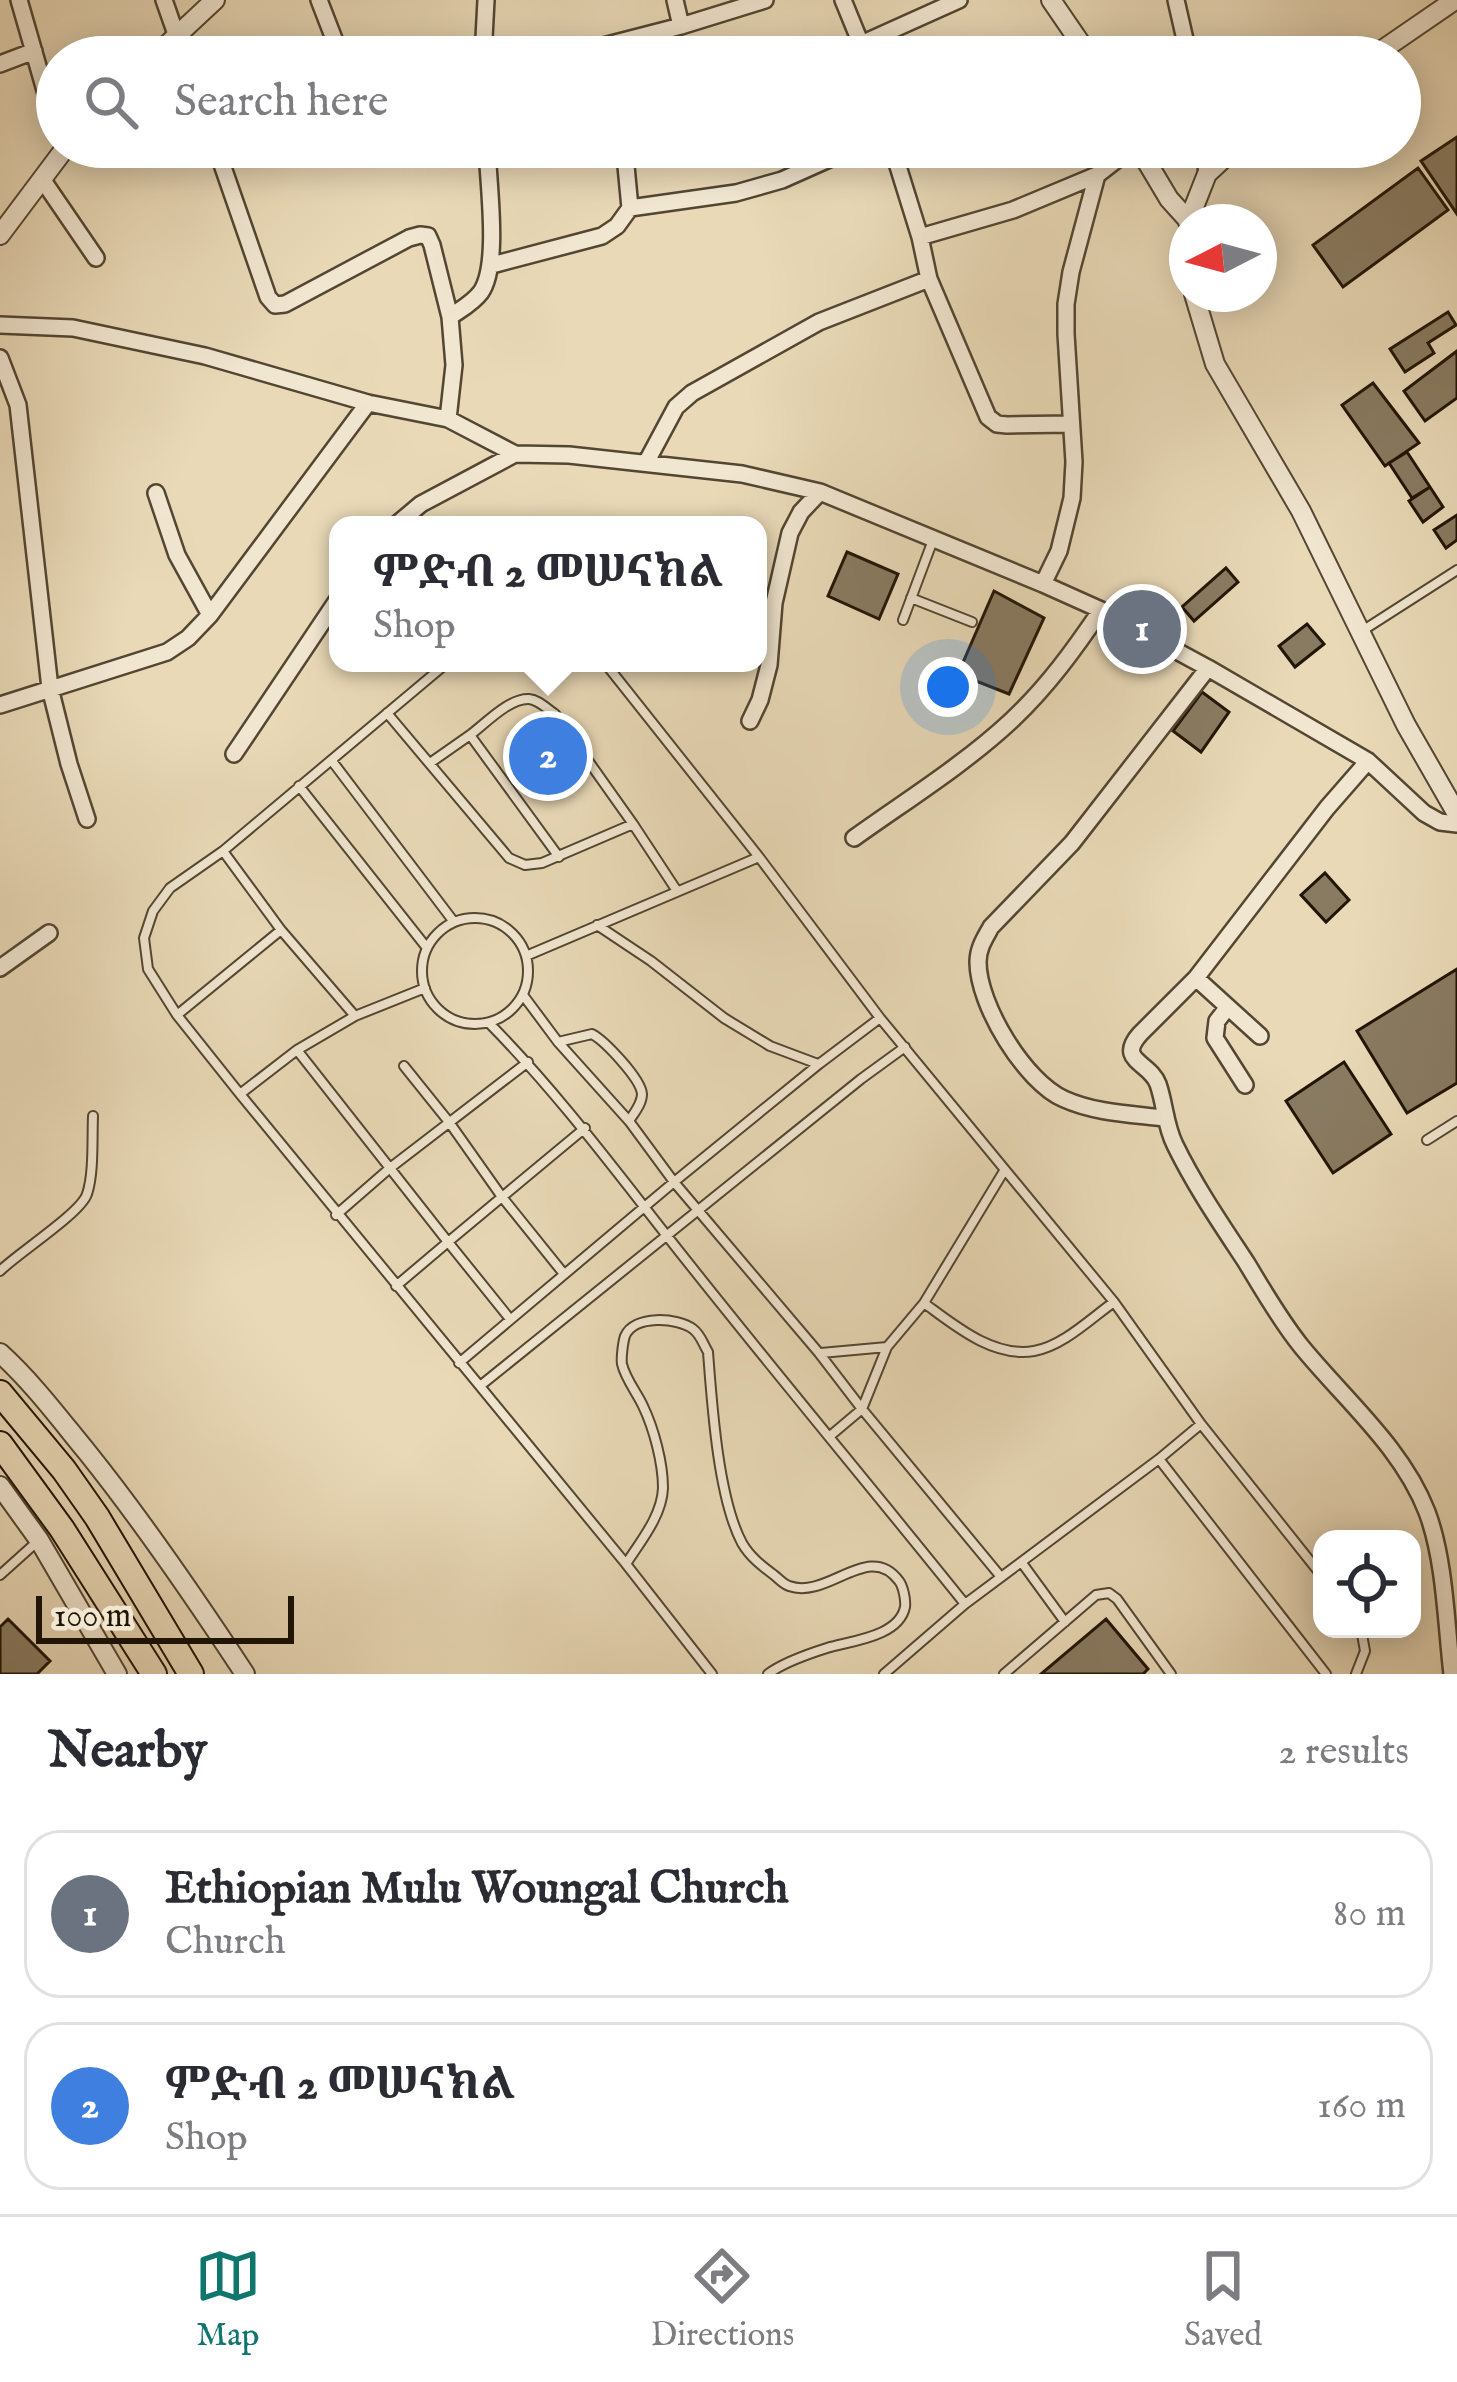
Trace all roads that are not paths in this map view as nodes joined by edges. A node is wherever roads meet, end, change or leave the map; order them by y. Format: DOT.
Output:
graph roads {
  1 [pos="19,0"];
  2 [pos="164,0"];
  3 [pos="215,0"];
  4 [pos="319,0"];
  5 [pos="486,0"];
  6 [pos="675,0"];
  7 [pos="765,0"];
  8 [pos="844,0"];
  9 [pos="959,0"];
  10 [pos="1052,0"];
  11 [pos="1176,0"];
  12 [pos="1455,0"];
  13 [pos="681,26"];
  14 [pos="176,34"];
  15 [pos="333,36"];
  16 [pos="484,36"];
  17 [pos="642,36"];
  18 [pos="857,36"];
  19 [pos="891,36"];
  20 [pos="1076,36"];
  21 [pos="1184,36"];
  22 [pos="1403,36"];
  23 [pos="34,51"];
  24 [pos="36,58"];
  25 [pos="0,64"];
  26 [pos="48,168"];
  27 [pos="223,168"];
  28 [pos="488,168"];
  29 [pos="626,168"];
  30 [pos="809,168"];
  31 [pos="899,168"];
  32 [pos="1107,168"];
  33 [pos="1149,168"];
  34 [pos="1206,168"];
  35 [pos="1213,168"];
  36 [pos="1207,174"];
  37 [pos="1097,175"];
  38 [pos="42,178"];
  39 [pos="1172,204"];
  40 [pos="1195,204"];
  41 [pos="630,208"];
  42 [pos="0,235"];
  43 [pos="920,237"];
  44 [pos="96,258"];
  45 [pos="492,265"];
  46 [pos="929,280"];
  47 [pos="1199,312"];
  48 [pos="450,317"];
  49 [pos="0,325"];
  50 [pos="0,358"];
  51 [pos="368,403"];
  52 [pos="448,419"];
  53 [pos="1071,424"];
  54 [pos="515,454"];
  55 [pos="646,464"];
  56 [pos="156,493"];
  57 [pos="820,493"];
  58 [pos="407,516"];
  59 [pos="934,539"];
  60 [pos="1457,570"];
  61 [pos="1043,584"];
  62 [pos="911,598"];
  63 [pos="1101,610"];
  64 [pos="329,611"];
  65 [pos="210,615"];
  66 [pos="903,620"];
  67 [pos="972,622"];
  68 [pos="1361,632"];
  69 [pos="1208,668"];
  70 [pos="436,672"];
  71 [pos="611,672"];
  72 [pos="50,688"];
  73 [pos="0,705"];
  74 [pos="387,712"];
  75 [pos="750,721"];
  76 [pos="470,735"];
  77 [pos="233,754"];
  78 [pos="332,761"];
  79 [pos="1368,761"];
  80 [pos="430,763"];
  81 [pos="299,786"];
  82 [pos="1457,814"];
  83 [pos="87,819"];
  84 [pos="633,824"];
  85 [pos="1457,824"];
  86 [pos="854,838"];
  87 [pos="224,851"];
  88 [pos="559,857"];
  89 [pos="759,857"];
  90 [pos="676,891"];
  91 [pos="454,922"];
  92 [pos="597,925"];
  93 [pos="281,930"];
  94 [pos="49,933"];
  95 [pos="427,948"];
  96 [pos="526,956"];
  97 [pos="0,968"];
  98 [pos="1196,978"];
  99 [pos="425,988"];
  100 [pos="523,995"];
  101 [pos="1228,1007"];
  102 [pos="178,1015"];
  103 [pos="355,1016"];
  104 [pos="880,1018"];
  105 [pos="489,1022"];
  106 [pos="1260,1036"];
  107 [pos="558,1042"];
  108 [pos="905,1047"];
  109 [pos="297,1050"];
  110 [pos="528,1062"];
  111 [pos="819,1064"];
  112 [pos="404,1066"];
  113 [pos="1245,1085"];
  114 [pos="239,1094"];
  115 [pos="93,1117"];
  116 [pos="1164,1118"];
  117 [pos="629,1121"];
  118 [pos="1457,1121"];
  119 [pos="449,1122"];
  120 [pos="585,1128"];
  121 [pos="1427,1140"];
  122 [pos="390,1168"];
  123 [pos="1005,1171"];
  124 [pos="674,1183"];
  125 [pos="502,1197"];
  126 [pos="647,1207"];
  127 [pos="699,1212"];
  128 [pos="336,1215"];
  129 [pos="668,1237"];
  130 [pos="448,1242"];
  131 [pos="0,1271"];
  132 [pos="564,1274"];
  133 [pos="396,1286"];
  134 [pos="1114,1302"];
  135 [pos="924,1303"];
  136 [pos="510,1319"];
  137 [pos="887,1347"];
  138 [pos="0,1353"];
  139 [pos="819,1353"];
  140 [pos="459,1363"];
  141 [pos="480,1386"];
  142 [pos="0,1393"];
  143 [pos="862,1409"];
  144 [pos="1201,1424"];
  145 [pos="830,1436"];
  146 [pos="0,1444"];
  147 [pos="1159,1459"];
  148 [pos="0,1486"];
  149 [pos="39,1540"];
  150 [pos="1022,1563"];
  151 [pos="626,1564"];
  152 [pos="1313,1565"];
  153 [pos="0,1575"];
  154 [pos="1001,1576"];
  155 [pos="965,1604"];
  156 [pos="112,1608"];
  157 [pos="1065,1622"];
  158 [pos="1363,1638"];
  159 [pos="898,1663"];
  160 [pos="190,1672"];
  161 [pos="117,1674"];
  162 [pos="139,1674"];
  163 [pos="154,1674"];
  164 [pos="245,1674"];
  165 [pos="712,1674"];
  166 [pos="768,1674"];
  167 [pos="884,1674"];
  168 [pos="909,1674"];
  169 [pos="1004,1674"];
  170 [pos="1171,1674"];
  171 [pos="1326,1674"];
  172 [pos="1356,1674"];
  173 [pos="1452,1674"];
  1 -- 23 [label="street"];
  2 -- 14 [label="street"];
  3 -- 14 [label="street"];
  4 -- 15 [label="street"];
  5 -- 16 [label="street"];
  6 -- 13 [label="street"];
  7 -- 13 [label="street"];
  8 -- 18 [label="street"];
  9 -- 19 [label="street"];
  10 -- 20 [label="street"];
  11 -- 21 [label="street"];
  12 -- 22 [label="street"];
  13 -- 17 [label="street"];
  23 -- 24 [label="street"];
  23 -- 25 [label="street"];
  26 -- 38 [label="street"];
  27 -- 48 [label="street"];
  28 -- 45 [label="street"];
  29 -- 41 [label="street"];
  30 -- 41 [label="street"];
  31 -- 43 [label="street"];
  32 -- 37 [label="street"];
  33 -- 39 [label="street"];
  34 -- 36 [label="street"];
  35 -- 36 [label="street"];
  36 -- 40 [label="street"];
  37 -- 43 [label="street"];
  37 -- 53 [label="street"];
  38 -- 42 [label="street"];
  38 -- 44 [label="street"];
  41 -- 45 [label="street"];
  43 -- 46 [label="street"];
  45 -- 48 [label="street"];
  46 -- 53 [label="street"];
  46 -- 55 [label="street"];
  47 -- 68 [label="street"];
  48 -- 52 [label="street"];
  49 -- 51 [label="street"];
  50 -- 72 [label="street"];
  51 -- 52 [label="street"];
  51 -- 65 [label="street"];
  52 -- 54 [label="street"];
  53 -- 61 [label="street"];
  54 -- 55 [label="street"];
  54 -- 58 [label="street"];
  55 -- 57 [label="street"];
  56 -- 65 [label="street"];
  57 -- 59 [label="street"];
  57 -- 75 [label="street"];
  59 -- 61 [label="street"];
  59 -- 62 [label="lane"];
  60 -- 68 [label="lane"];
  61 -- 63 [label="street"];
  62 -- 66 [label="lane"];
  62 -- 67 [label="lane"];
  63 -- 69 [label="street"];
  63 -- 86 [label="street"];
  64 -- 77 [label="street"];
  65 -- 72 [label="street"];
  68 -- 82 [label="street"];
  69 -- 79 [label="street"];
  69 -- 116 [label="street"];
  70 -- 74 [label="lane"];
  71 -- 89 [label="lane"];
  72 -- 73 [label="street"];
  72 -- 83 [label="street"];
  74 -- 78 [label="lane"];
  74 -- 80 [label="lane"];
  76 -- 80 [label="lane"];
  76 -- 84 [label="lane"];
  76 -- 88 [label="lane"];
  78 -- 81 [label="lane"];
  78 -- 91 [label="lane"];
  79 -- 85 [label="street"];
  79 -- 98 [label="street"];
  80 -- 88 [label="lane"];
  81 -- 87 [label="lane"];
  81 -- 95 [label="lane"];
  84 -- 88 [label="lane"];
  84 -- 90 [label="lane"];
  87 -- 93 [label="lane"];
  87 -- 102 [label="lane"];
  89 -- 90 [label="lane"];
  89 -- 104 [label="lane"];
  90 -- 92 [label="lane"];
  91 -- 95 [label="lane"];
  91 -- 96 [label="lane"];
  92 -- 96 [label="lane"];
  92 -- 111 [label="lane"];
  93 -- 102 [label="lane"];
  93 -- 103 [label="lane"];
  94 -- 97 [label="street"];
  95 -- 99 [label="lane"];
  96 -- 100 [label="lane"];
  98 -- 101 [label="street"];
  98 -- 116 [label="street"];
  99 -- 103 [label="lane"];
  99 -- 105 [label="lane"];
  100 -- 105 [label="lane"];
  100 -- 107 [label="lane"];
  101 -- 106 [label="street"];
  101 -- 113 [label="street"];
  102 -- 114 [label="lane"];
  103 -- 109 [label="lane"];
  104 -- 108 [label="lane"];
  104 -- 111 [label="lane"];
  105 -- 110 [label="lane"];
  107 -- 117 [label="lane"];
  107 -- 117 [label="lane"];
  108 -- 123 [label="lane"];
  108 -- 127 [label="lane"];
  109 -- 114 [label="lane"];
  109 -- 122 [label="lane"];
  110 -- 119 [label="lane"];
  110 -- 120 [label="lane"];
  111 -- 124 [label="lane"];
  112 -- 119 [label="lane"];
  114 -- 128 [label="lane"];
  115 -- 131 [label="lane"];
  116 -- 173 [label="street"];
  117 -- 124 [label="lane"];
  118 -- 121 [label="lane"];
  119 -- 122 [label="lane"];
  119 -- 125 [label="lane"];
  120 -- 125 [label="lane"];
  120 -- 126 [label="lane"];
  122 -- 128 [label="lane"];
  122 -- 130 [label="lane"];
  123 -- 134 [label="lane"];
  123 -- 135 [label="lane"];
  124 -- 126 [label="lane"];
  124 -- 127 [label="lane"];
  125 -- 130 [label="lane"];
  125 -- 132 [label="lane"];
  126 -- 129 [label="lane"];
  126 -- 132 [label="lane"];
  127 -- 129 [label="lane"];
  127 -- 139 [label="lane"];
  128 -- 133 [label="lane"];
  129 -- 141 [label="lane"];
  129 -- 145 [label="lane"];
  130 -- 133 [label="lane"];
  130 -- 136 [label="lane"];
  132 -- 136 [label="lane"];
  133 -- 140 [label="lane"];
  134 -- 135 [label="lane"];
  134 -- 144 [label="lane"];
  135 -- 137 [label="lane"];
  136 -- 140 [label="lane"];
  137 -- 139 [label="lane"];
  137 -- 143 [label="lane"];
  138 -- 164 [label="street"];
  139 -- 143 [label="lane"];
  140 -- 141 [label="lane"];
  141 -- 151 [label="lane"];
  142 -- 160 [label="highway"];
  143 -- 145 [label="lane"];
  143 -- 154 [label="lane"];
  144 -- 147 [label="lane"];
  144 -- 152 [label="lane"];
  145 -- 155 [label="lane"];
  146 -- 156 [label="highway"];
  147 -- 150 [label="lane"];
  147 -- 171 [label="lane"];
  148 -- 149 [label="street"];
  149 -- 153 [label="lane"];
  149 -- 161 [label="street"];
  150 -- 154 [label="lane"];
  150 -- 157 [label="lane"];
  151 -- 165 [label="lane"];
  151 -- 166 [label="lane"];
  154 -- 155 [label="lane"];
  155 -- 159 [label="lane"];
  156 -- 162 [label="highway"];
  156 -- 163 [label="highway"];
  157 -- 169 [label="lane"];
  157 -- 170 [label="lane"];
  158 -- 172 [label="lane"];
  159 -- 167 [label="lane"];
  159 -- 168 [label="lane"];
}
